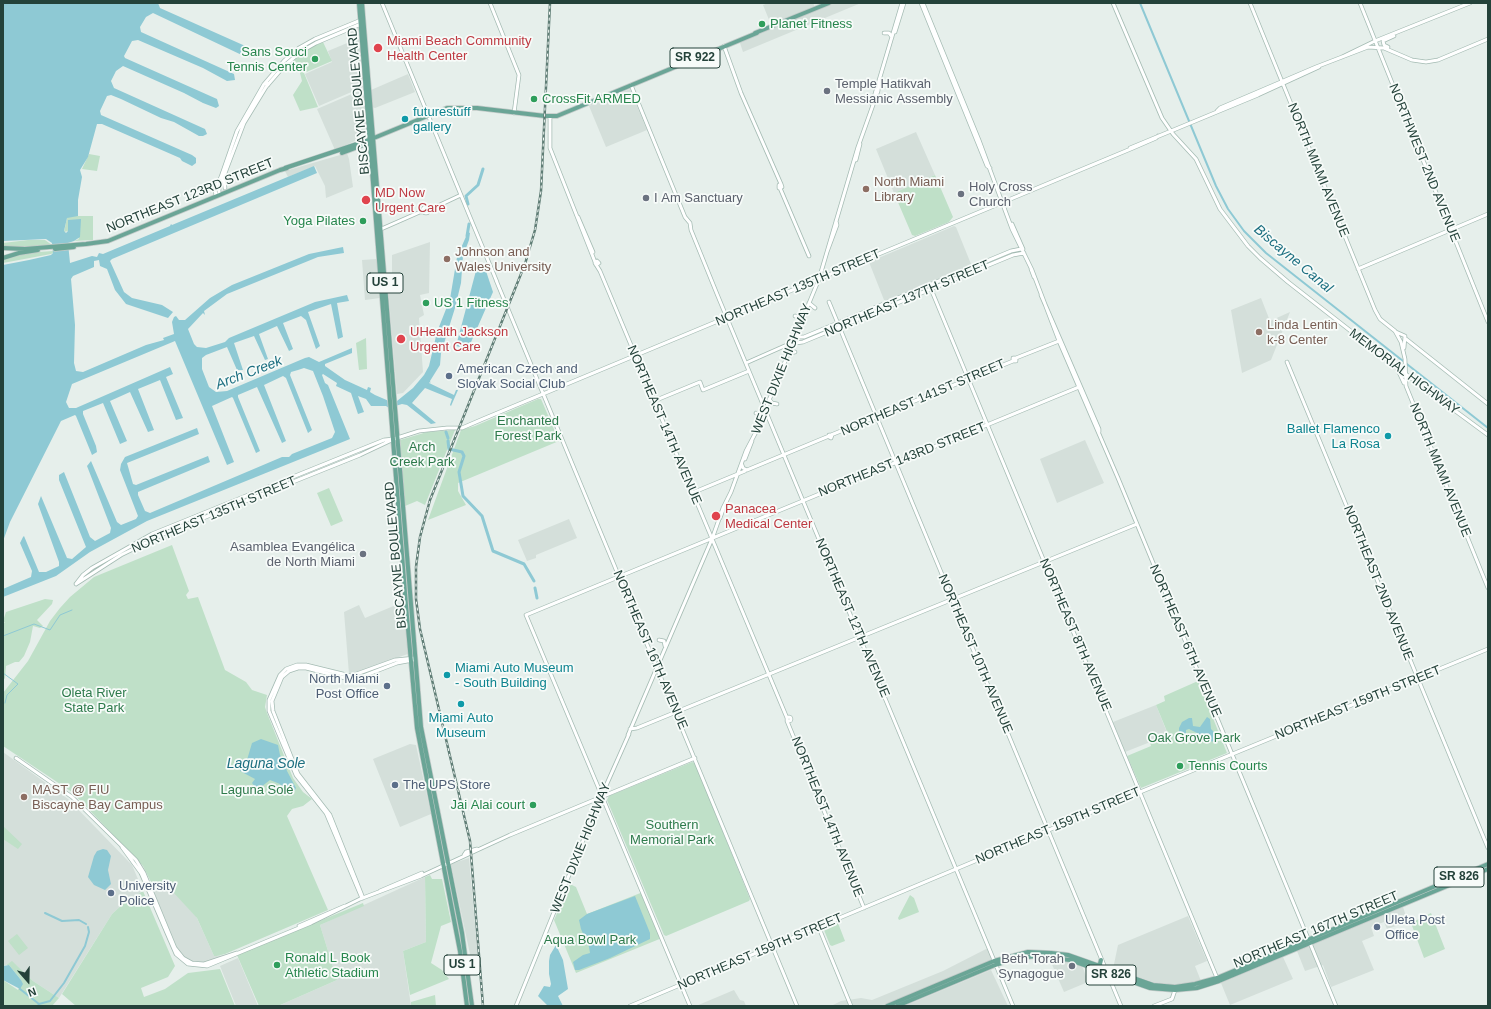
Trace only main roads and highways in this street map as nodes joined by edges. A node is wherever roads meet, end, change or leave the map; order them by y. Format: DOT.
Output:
graph roads {
  1 [pos="359,3"];
  2 [pos="362,3"];
  3 [pos="829,3"];
  4 [pos="361,22"];
  5 [pos="362,53"];
  6 [pos="366,60"];
  7 [pos="371,140"];
  8 [pos="363,145"];
  9 [pos="352,146"];
  10 [pos="348,150"];
  11 [pos="370,150"];
  12 [pos="315,159"];
  13 [pos="378,230"];
  14 [pos="3,248"];
  15 [pos="50,248"];
  16 [pos="380,256"];
  17 [pos="3,258"];
  18 [pos="392,401"];
  19 [pos="401,515"];
  20 [pos="410,630"];
  21 [pos="413,659"];
  22 [pos="426,767"];
  23 [pos="436,814"];
  24 [pos="445,863"];
  25 [pos="1488,864"];
  26 [pos="1488,869"];
  27 [pos="1448,883"];
  28 [pos="1402,902"];
  29 [pos="1356,922"];
  30 [pos="455,924"];
  31 [pos="462,932"];
  32 [pos="1310,941"];
  33 [pos="1046,954"];
  34 [pos="1102,960"];
  35 [pos="1263,961"];
  36 [pos="995,963"];
  37 [pos="1097,966"];
  38 [pos="1116,977"];
  39 [pos="948,980"];
  40 [pos="1218,980"];
  41 [pos="1111,982"];
  42 [pos="944,986"];
  43 [pos="1180,986"];
  44 [pos="1175,990"];
  45 [pos="915,994"];
  46 [pos="910,1001"];
  47 [pos="467,1006"];
  48 [pos="472,1006"];
  49 [pos="887,1006"];
  50 [pos="897,1006"];
  1 -- 4 [label="main road, BISCAYNE BOULEVARD / US 1"];
  2 -- 4 [label="main road, BISCAYNE BOULEVARD / US 1"];
  3 -- 7 [label="main road, NORTHEAST 123RD STREET / SR 922"];
  4 -- 5 [label="main road, BISCAYNE BOULEVARD / US 1"];
  4 -- 6 [label="main road, BISCAYNE BOULEVARD / US 1"];
  5 -- 6 [label="main road"];
  5 -- 7 [label="main road, BISCAYNE BOULEVARD / US 1"];
  6 -- 7 [label="main road, BISCAYNE BOULEVARD / US 1"];
  7 -- 8 [label="main road, NORTHEAST 123RD STREET / SR 922"];
  7 -- 9 [label="main road, NORTHEAST 123RD STREET / SR 922"];
  7 -- 11 [label="main road, BISCAYNE BOULEVARD / US 1"];
  7 -- 13 [label="main road, BISCAYNE BOULEVARD / US 1"];
  8 -- 10 [label="main road, NORTHEAST 123RD STREET / SR 922"];
  8 -- 11 [label="main road"];
  9 -- 10 [label="main road"];
  9 -- 12 [label="main road, NORTHEAST 123RD STREET / SR 922"];
  10 -- 12 [label="main road, NORTHEAST 123RD STREET / SR 922"];
  11 -- 13 [label="main road, BISCAYNE BOULEVARD / US 1"];
  12 -- 15 [label="main road, NORTHEAST 123RD STREET / SR 922"];
  13 -- 16 [label="main road, BISCAYNE BOULEVARD / US 1"];
  13 -- 16 [label="main road, BISCAYNE BOULEVARD / US 1"];
  14 -- 15 [label="main road, SR 922"];
  15 -- 17 [label="main road, SR 922"];
  16 -- 18 [label="main road, BISCAYNE BOULEVARD / US 1"];
  16 -- 18 [label="main road, BISCAYNE BOULEVARD / US 1"];
  18 -- 19 [label="main road, BISCAYNE BOULEVARD / US 1"];
  19 -- 20 [label="main road, BISCAYNE BOULEVARD / US 1"];
  19 -- 20 [label="main road, BISCAYNE BOULEVARD / US 1"];
  20 -- 21 [label="main road, BISCAYNE BOULEVARD / US 1"];
  20 -- 21 [label="main road, BISCAYNE BOULEVARD / US 1"];
  21 -- 22 [label="main road, BISCAYNE BOULEVARD / US 1"];
  21 -- 22 [label="main road, BISCAYNE BOULEVARD / US 1"];
  22 -- 23 [label="main road, BISCAYNE BOULEVARD / US 1"];
  22 -- 23 [label="main road, BISCAYNE BOULEVARD / US 1"];
  23 -- 24 [label="main road, BISCAYNE BOULEVARD / US 1"];
  24 -- 30 [label="main road, BISCAYNE BOULEVARD / US 1"];
  24 -- 31 [label="main road, BISCAYNE BOULEVARD / US 1"];
  25 -- 27 [label="main road, NORTHEAST 167TH STREET / SR 826"];
  26 -- 27 [label="main road, NORTHEAST 167TH STREET / SR 826"];
  27 -- 28 [label="main road, NORTHEAST 167TH STREET / SR 826"];
  27 -- 28 [label="main road, NORTHEAST 167TH STREET / SR 826"];
  28 -- 29 [label="main road, NORTHEAST 167TH STREET / SR 826"];
  28 -- 29 [label="main road, NORTHEAST 167TH STREET / SR 826"];
  29 -- 32 [label="main road, NORTHEAST 167TH STREET / SR 826"];
  29 -- 32 [label="main road, NORTHEAST 167TH STREET / SR 826"];
  30 -- 31 [label="main road"];
  30 -- 47 [label="main road, BISCAYNE BOULEVARD / US 1"];
  31 -- 48 [label="main road, BISCAYNE BOULEVARD / US 1"];
  32 -- 35 [label="main road, NORTHEAST 167TH STREET / SR 826"];
  32 -- 35 [label="main road, NORTHEAST 167TH STREET / SR 826"];
  33 -- 36 [label="main road, SR 826"];
  33 -- 37 [label="main road, SR 826"];
  33 -- 38 [label="main road, SR 826"];
  34 -- 37 [label="main road"];
  35 -- 40 [label="main road, NORTHEAST 167TH STREET / SR 826"];
  36 -- 39 [label="main road, SR 826"];
  36 -- 42 [label="main road, SR 826"];
  37 -- 43 [label="main road, SR 826"];
  38 -- 41 [label="main road"];
  38 -- 44 [label="main road, SR 826"];
  39 -- 42 [label="main road"];
  39 -- 45 [label="main road, SR 826"];
  40 -- 43 [label="main road, NORTHEAST 167TH STREET / SR 826"];
  40 -- 44 [label="main road, NORTHEAST 167TH STREET / SR 826"];
  42 -- 46 [label="main road, SR 826"];
  43 -- 44 [label="main road"];
  45 -- 46 [label="main road"];
  45 -- 49 [label="main road, SR 826"];
  46 -- 50 [label="main road, SR 826"];
}
